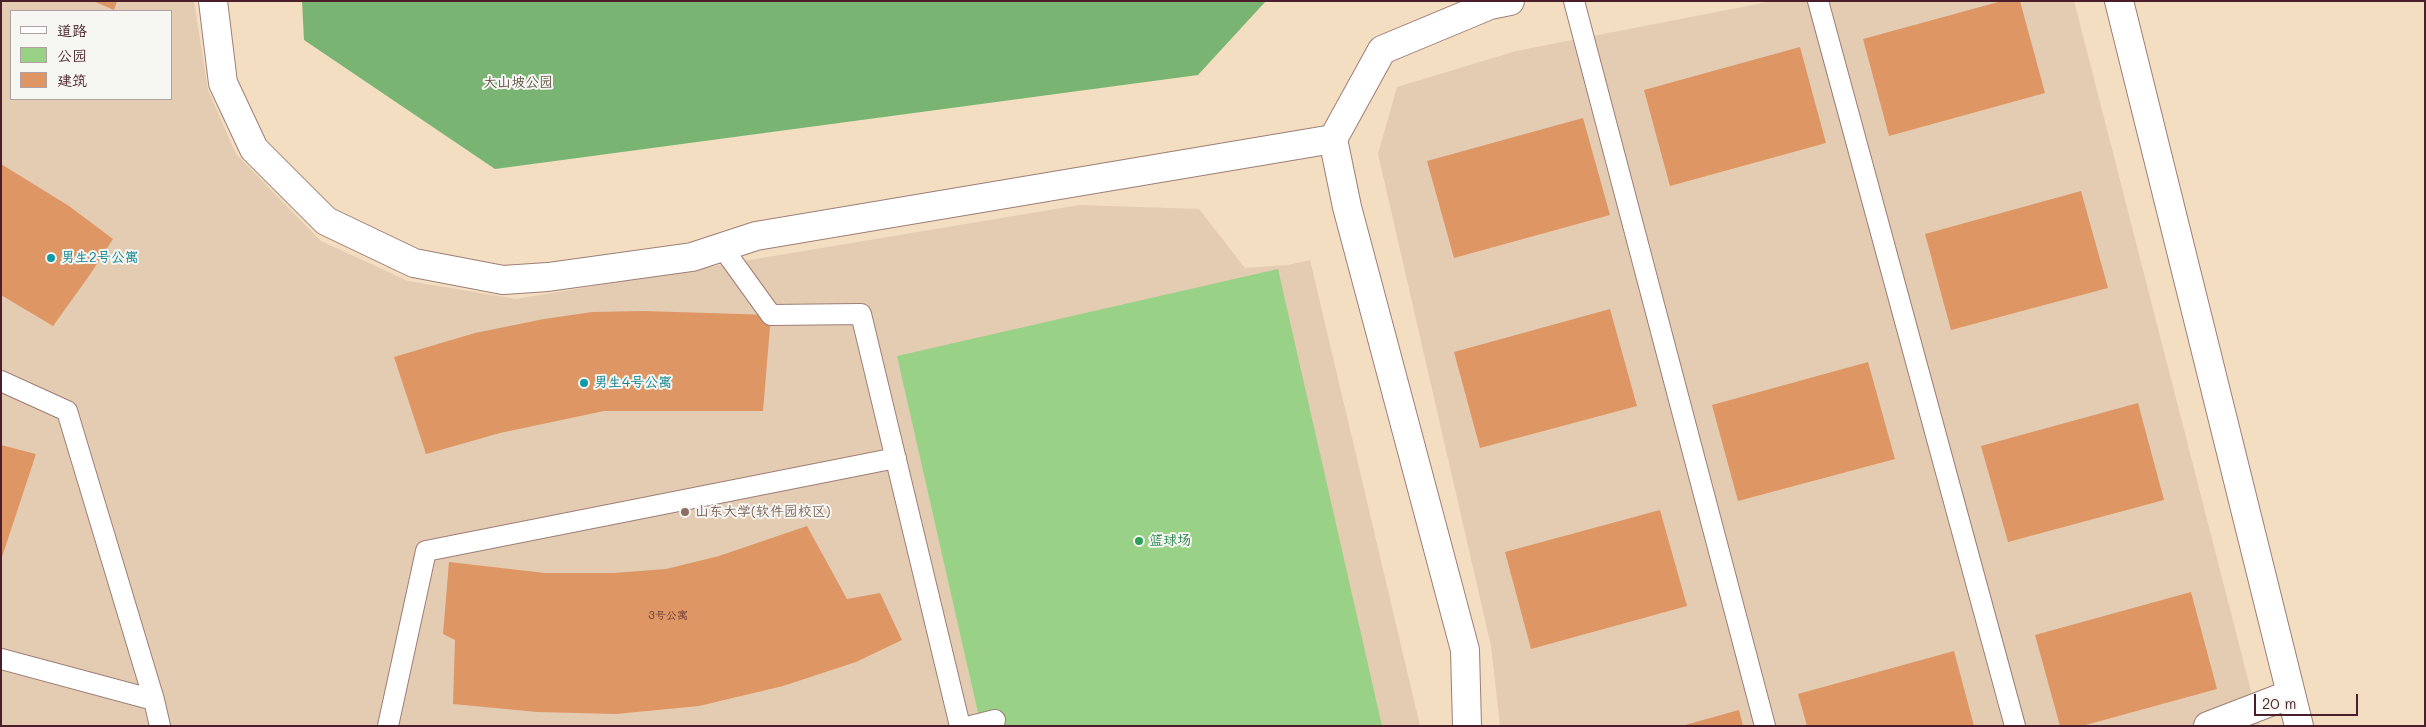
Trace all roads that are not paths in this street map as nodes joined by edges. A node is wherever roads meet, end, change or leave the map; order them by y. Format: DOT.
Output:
graph roads {
  1 [pos="213,1"];
  2 [pos="1510,1"];
  3 [pos="1574,1"];
  4 [pos="1818,1"];
  5 [pos="2119,1"];
  6 [pos="1333,139"];
  7 [pos="722,247"];
  8 [pos="1,381"];
  9 [pos="896,458"];
  10 [pos="1,659"];
  11 [pos="2291,694"];
  12 [pos="154,700"];
  13 [pos="995,720"];
  14 [pos="160,726"];
  15 [pos="388,726"];
  16 [pos="960,726"];
  17 [pos="971,726"];
  18 [pos="1467,726"];
  19 [pos="1765,726"];
  20 [pos="2015,726"];
  21 [pos="2208,726"];
  22 [pos="2299,726"];
  1 -- 7 [label="street"];
  2 -- 6 [label="street"];
  3 -- 19 [label="lane"];
  4 -- 20 [label="lane"];
  5 -- 11 [label="street"];
  6 -- 7 [label="street"];
  6 -- 18 [label="street"];
  7 -- 9 [label="lane"];
  8 -- 12 [label="lane"];
  9 -- 15 [label="lane"];
  9 -- 16 [label="lane"];
  10 -- 12 [label="lane"];
  11 -- 21 [label="street"];
  11 -- 22 [label="street"];
  12 -- 14 [label="lane"];
  13 -- 17 [label="lane"];
}
